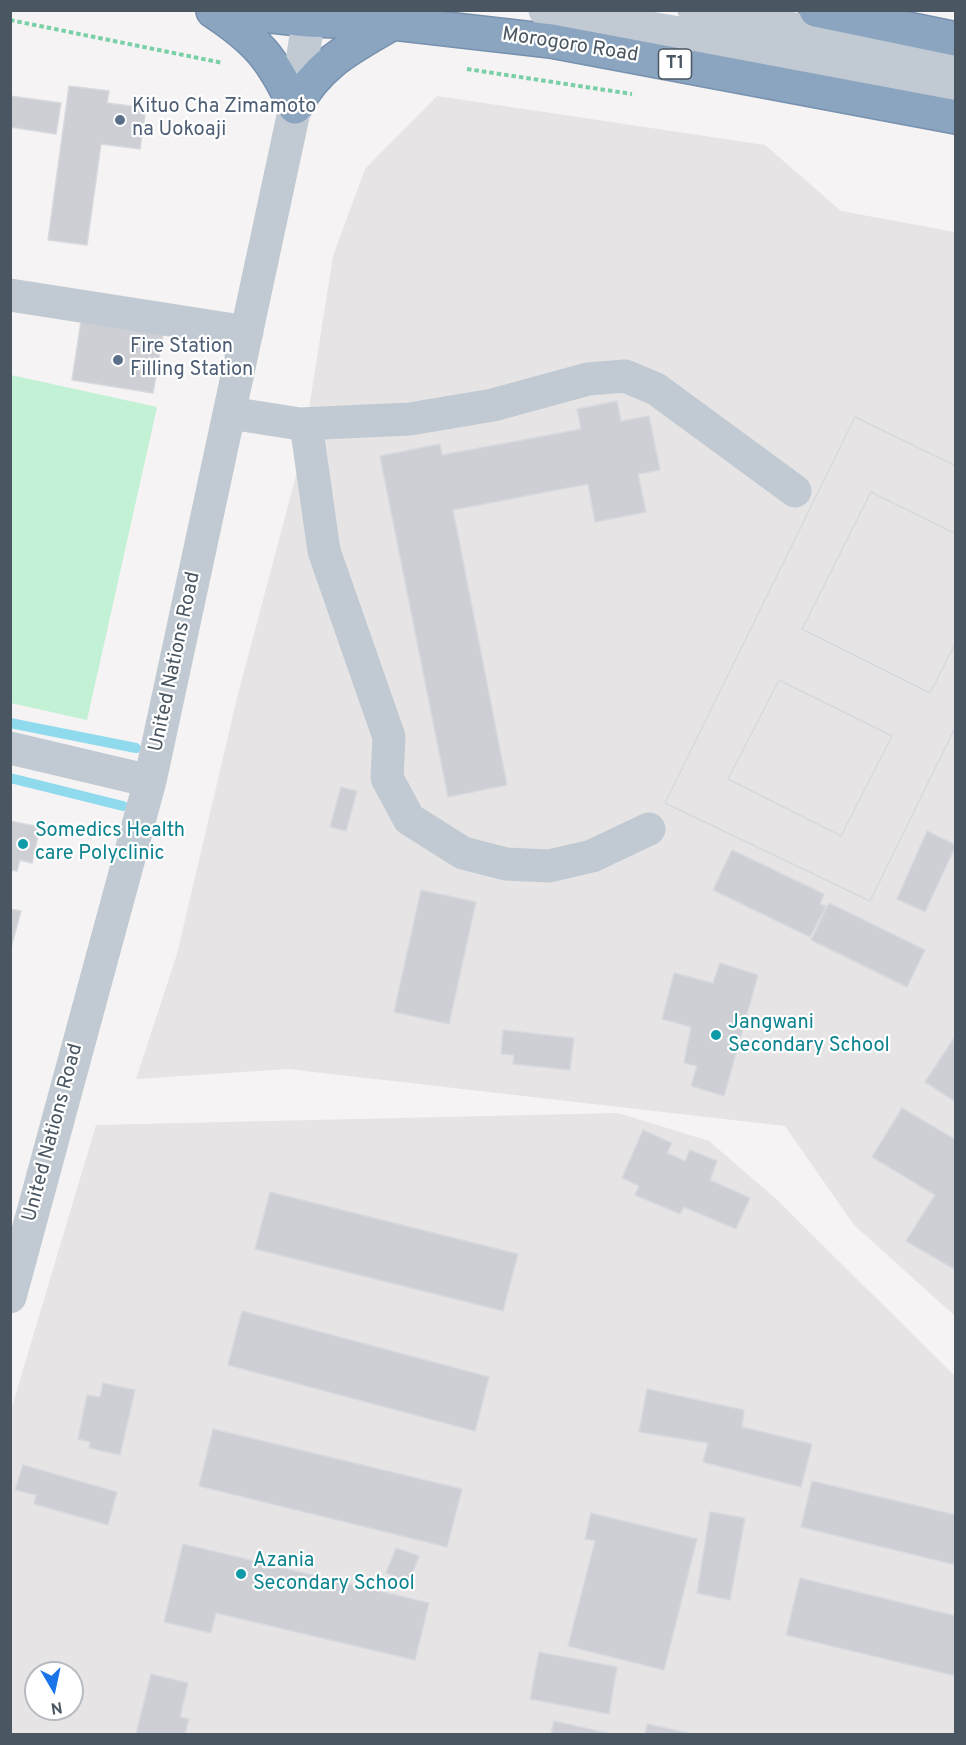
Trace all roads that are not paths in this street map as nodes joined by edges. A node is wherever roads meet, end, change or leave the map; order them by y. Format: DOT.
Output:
graph roads {
  1 [pos="214,10"];
  2 [pos="545,10"];
  3 [pos="694,10"];
  4 [pos="816,10"];
  5 [pos="309,15"];
  6 [pos="393,23"];
  7 [pos="956,39"];
  8 [pos="956,60"];
  9 [pos="956,86"];
  10 [pos="295,107"];
  11 [pos="956,117"];
  12 [pos="10,295"];
  13 [pos="247,332"];
  14 [pos="230,413"];
  15 [pos="306,424"];
  16 [pos="795,491"];
  17 [pos="10,748"];
  18 [pos="150,781"];
  19 [pos="649,829"];
  20 [pos="10,1297"];
  1 -- 5 [label="highway, Morogoro Road / T1"];
  1 -- 10 [label="highway"];
  2 -- 9 [label="street, Morogoro Road"];
  3 -- 8 [label="street"];
  4 -- 7 [label="highway"];
  5 -- 6 [label="highway, Morogoro Road / T1"];
  5 -- 10 [label="street, United Nations Road"];
  6 -- 10 [label="highway"];
  6 -- 11 [label="highway, Morogoro Road / T1"];
  10 -- 13 [label="street, United Nations Road"];
  12 -- 13 [label="street"];
  13 -- 14 [label="street, United Nations Road"];
  14 -- 15 [label="street"];
  14 -- 18 [label="street, United Nations Road"];
  15 -- 16 [label="street"];
  15 -- 19 [label="street"];
  17 -- 18 [label="street"];
  18 -- 20 [label="street, United Nations Road"];
}
